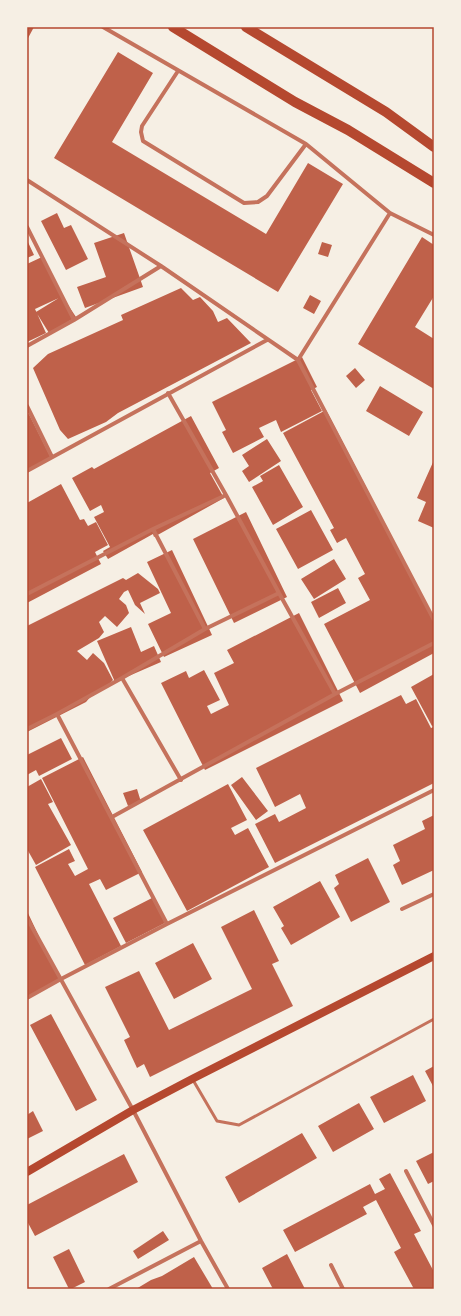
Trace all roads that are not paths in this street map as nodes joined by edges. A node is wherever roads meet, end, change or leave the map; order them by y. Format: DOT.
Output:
graph roads {
  1 [pos="103,27"];
  2 [pos="173,27"];
  3 [pos="246,27"];
  4 [pos="178,71"];
  5 [pos="306,144"];
  6 [pos="434,147"];
  7 [pos="27,180"];
  8 [pos="434,183"];
  9 [pos="390,213"];
  10 [pos="27,228"];
  11 [pos="434,235"];
  12 [pos="161,266"];
  13 [pos="74,320"];
  14 [pos="267,340"];
  15 [pos="27,346"];
  16 [pos="298,360"];
  17 [pos="168,393"];
  18 [pos="27,406"];
  19 [pos="52,457"];
  20 [pos="27,471"];
  21 [pos="226,495"];
  22 [pos="152,529"];
  23 [pos="279,593"];
  24 [pos="27,594"];
  25 [pos="434,620"];
  26 [pos="205,629"];
  27 [pos="434,643"];
  28 [pos="122,678"];
  29 [pos="335,694"];
  30 [pos="57,714"];
  31 [pos="27,729"];
  32 [pos="180,780"];
  33 [pos="434,790"];
  34 [pos="112,817"];
  35 [pos="434,894"];
  36 [pos="402,909"];
  37 [pos="27,918"];
  38 [pos="167,924"];
  39 [pos="434,956"];
  40 [pos="61,979"];
  41 [pos="27,998"];
  42 [pos="434,1018"];
  43 [pos="192,1079"];
  44 [pos="133,1110"];
  45 [pos="406,1171"];
  46 [pos="27,1172"];
  47 [pos="434,1225"];
  48 [pos="201,1241"];
  49 [pos="330,1265"];
  50 [pos="109,1289"];
  51 [pos="228,1289"];
  52 [pos="343,1289"];
  1 -- 4 [label="street"];
  2 -- 8 [label="main road"];
  3 -- 6 [label="main road"];
  4 -- 5 [label="street"];
  4 -- 5 [label="street"];
  5 -- 9 [label="street"];
  7 -- 12 [label="street"];
  9 -- 11 [label="street"];
  9 -- 16 [label="street"];
  10 -- 13 [label="street"];
  12 -- 13 [label="street"];
  12 -- 14 [label="street"];
  13 -- 15 [label="street"];
  14 -- 16 [label="street"];
  14 -- 17 [label="street"];
  16 -- 25 [label="street"];
  17 -- 19 [label="street"];
  17 -- 21 [label="street"];
  18 -- 19 [label="street"];
  19 -- 20 [label="street"];
  21 -- 22 [label="street"];
  21 -- 23 [label="street"];
  22 -- 24 [label="street"];
  22 -- 26 [label="street"];
  23 -- 26 [label="street"];
  23 -- 29 [label="street"];
  26 -- 28 [label="street"];
  27 -- 29 [label="street"];
  28 -- 30 [label="street"];
  28 -- 32 [label="street"];
  29 -- 32 [label="street"];
  30 -- 31 [label="street"];
  30 -- 34 [label="street"];
  32 -- 34 [label="street"];
  33 -- 38 [label="street"];
  34 -- 38 [label="street"];
  35 -- 36 [label="street"];
  37 -- 40 [label="street"];
  38 -- 40 [label="street"];
  39 -- 43 [label="main road"];
  40 -- 41 [label="street"];
  40 -- 44 [label="street"];
  42 -- 43 [label="lane"];
  43 -- 44 [label="main road"];
  44 -- 46 [label="main road"];
  44 -- 48 [label="street"];
  45 -- 47 [label="street"];
  48 -- 50 [label="street"];
  48 -- 51 [label="street"];
  49 -- 52 [label="street"];
}
